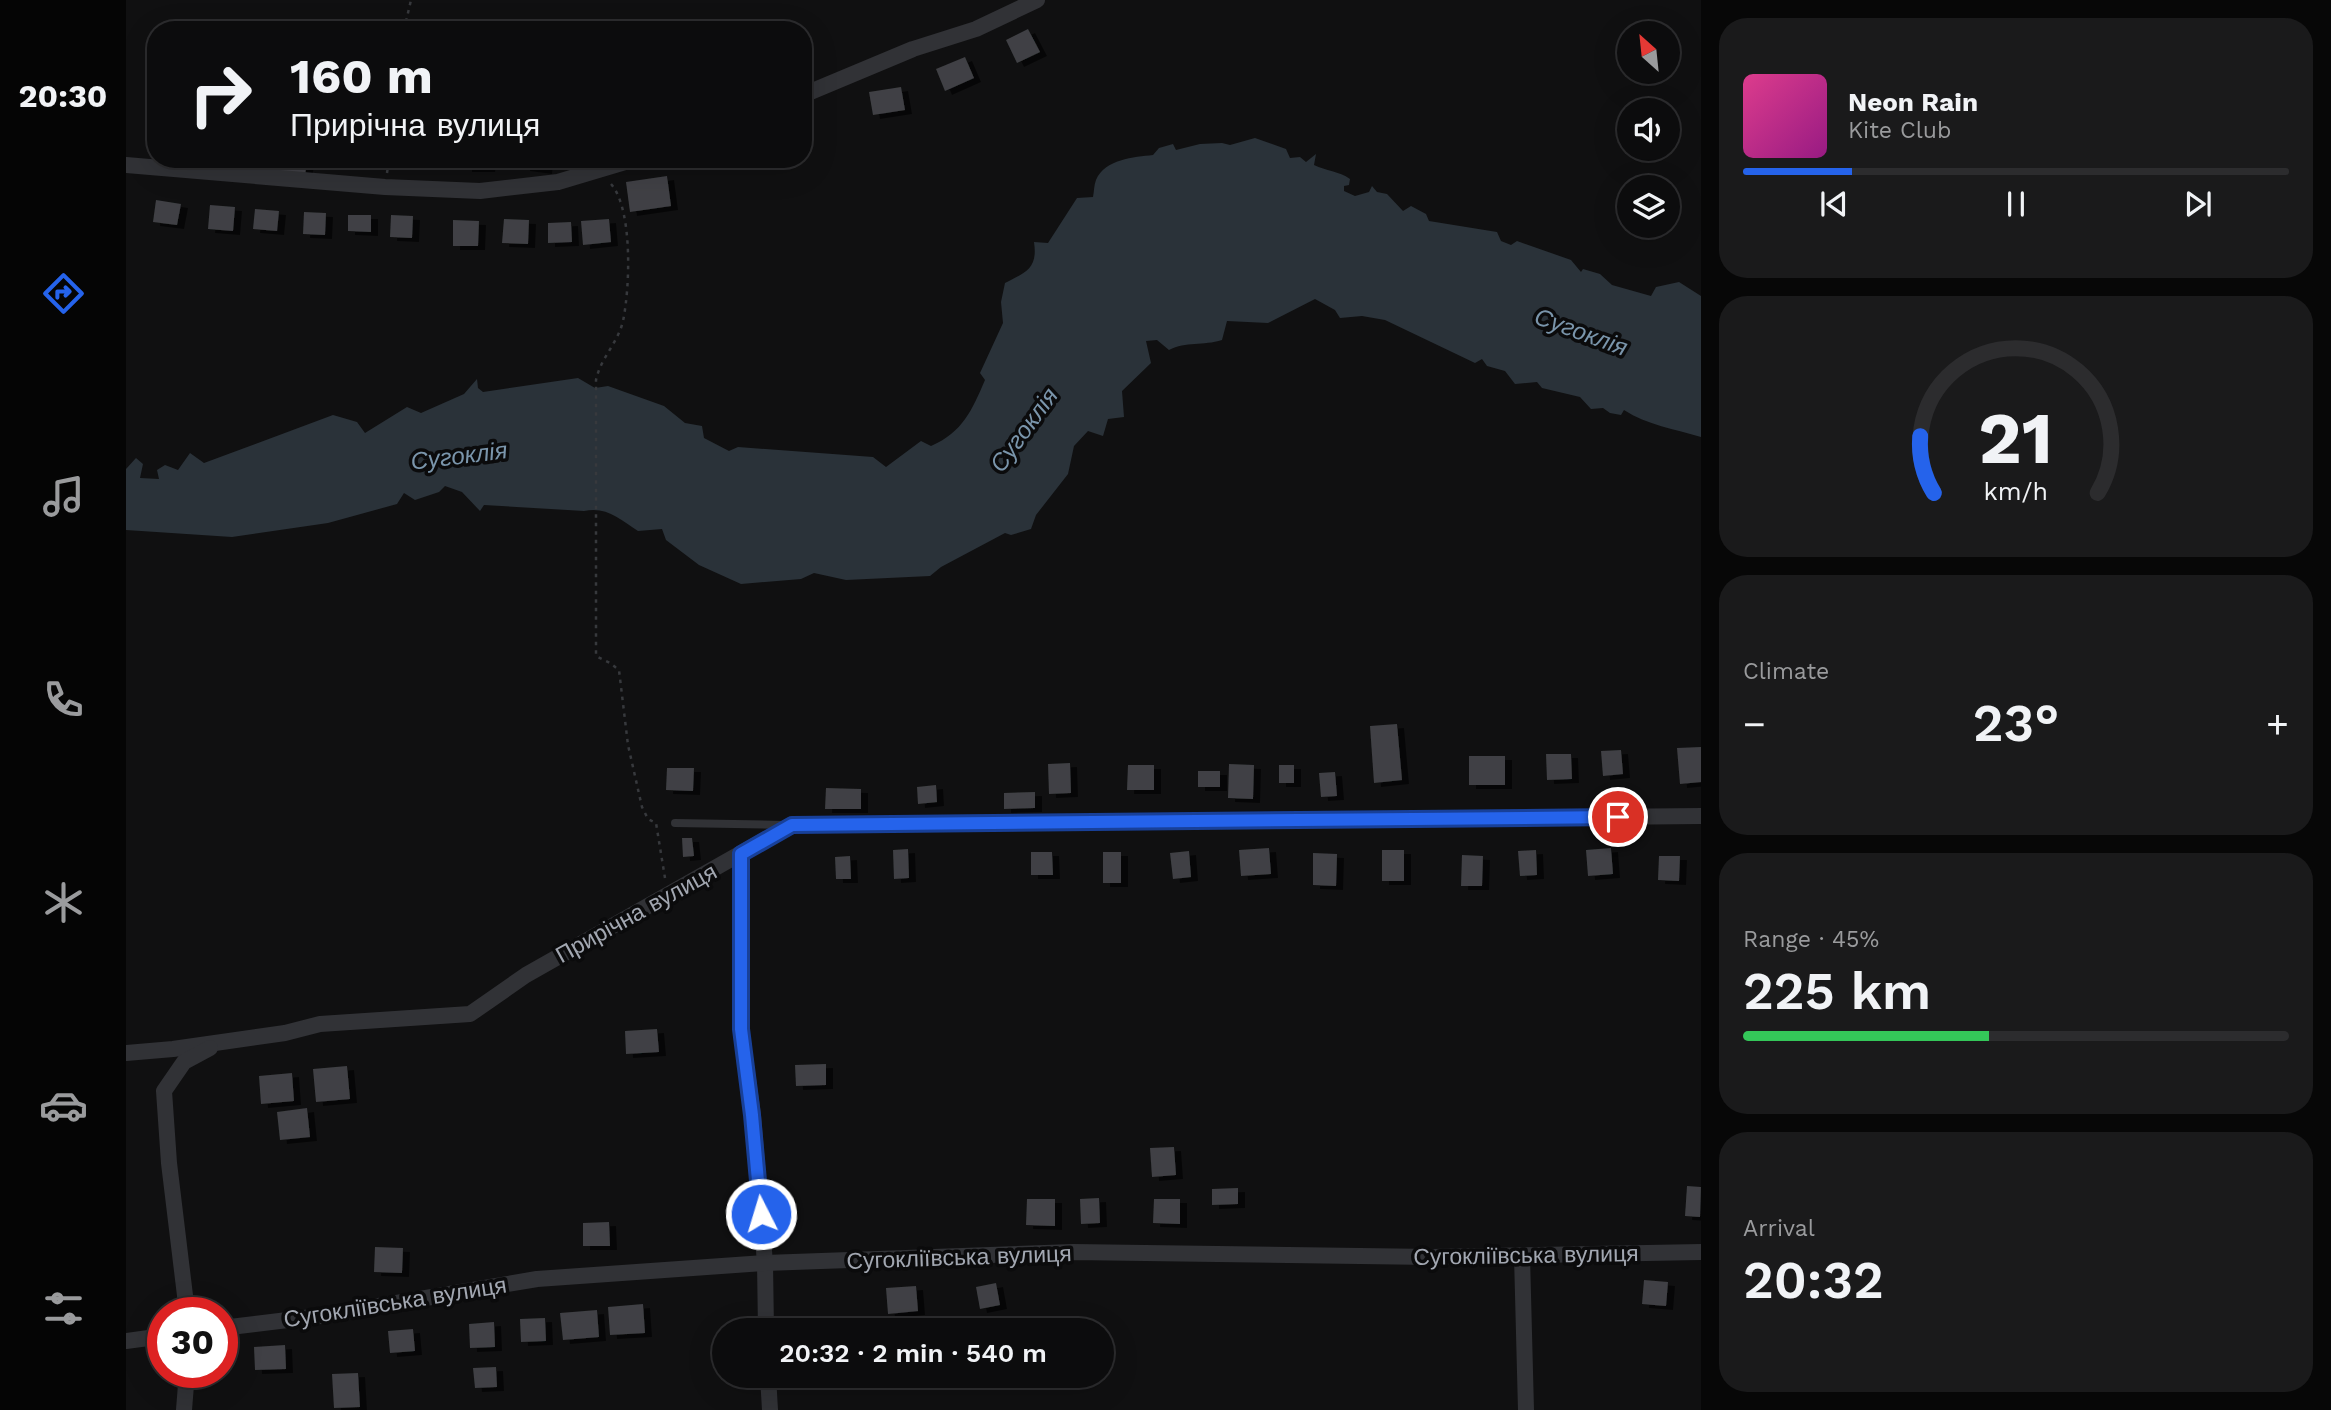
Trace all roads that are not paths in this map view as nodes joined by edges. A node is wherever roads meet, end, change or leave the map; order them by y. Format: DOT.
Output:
graph roads {
  1 [pos="1037,0"];
  2 [pos="812,91"];
  3 [pos="126,165"];
  4 [pos="147,167"];
  5 [pos="161,168"];
  6 [pos="605,168"];
  7 [pos="1701,816"];
  8 [pos="675,823"];
  9 [pos="792,825"];
  10 [pos="741,854"];
  11 [pos="220,1042"];
  12 [pos="126,1053"];
  13 [pos="1701,1252"];
  14 [pos="1522,1256"];
  15 [pos="765,1263"];
  16 [pos="185,1297"];
  17 [pos="766,1318"];
  18 [pos="238,1326"];
  19 [pos="147,1338"];
  20 [pos="126,1341"];
  21 [pos="186,1388"];
  22 [pos="769,1388"];
  23 [pos="184,1410"];
  24 [pos="770,1410"];
  25 [pos="1526,1410"];
  1 -- 2 [label="street"];
  3 -- 4 [label="street"];
  5 -- 6 [label="street"];
  7 -- 9 [label="street, Прирічна вулиця"];
  8 -- 9 [label="lane"];
  9 -- 10 [label="street, Прирічна вулиця"];
  10 -- 11 [label="street, Прирічна вулиця"];
  10 -- 15 [label="street"];
  11 -- 12 [label="street, Прирічна вулиця"];
  11 -- 16 [label="street"];
  13 -- 14 [label="street, Сугокліївська вулиця"];
  14 -- 15 [label="street, Сугокліївська вулиця"];
  14 -- 25 [label="street"];
  15 -- 17 [label="street"];
  15 -- 18 [label="street, Сугокліївська вулиця"];
  19 -- 20 [label="street"];
  21 -- 23 [label="street"];
  22 -- 24 [label="street"];
}
